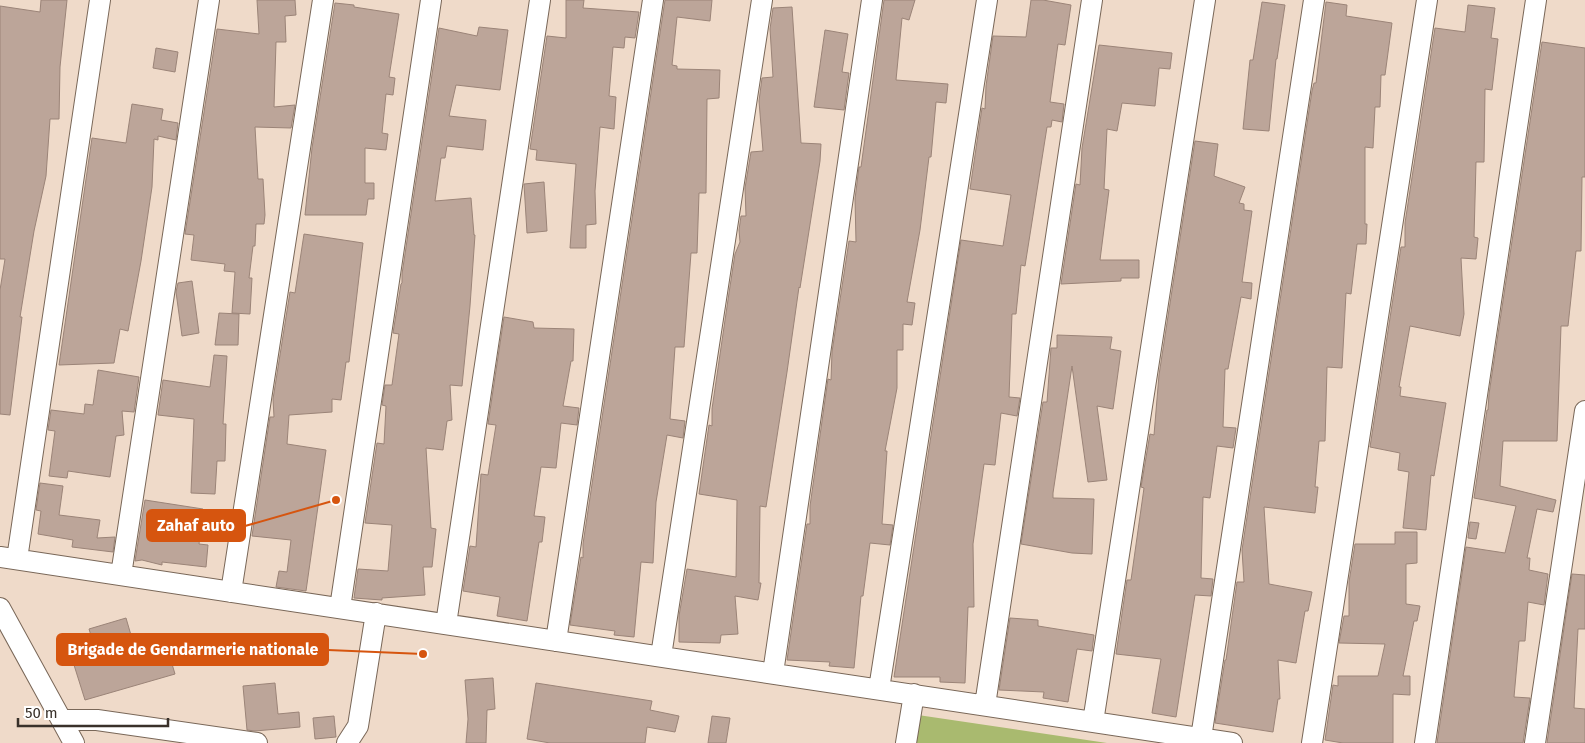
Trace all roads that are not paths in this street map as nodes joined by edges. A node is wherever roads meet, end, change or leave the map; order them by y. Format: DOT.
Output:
graph roads {
  1 [pos="100,0"];
  2 [pos="209,0"];
  3 [pos="322,0"];
  4 [pos="431,0"];
  5 [pos="540,0"];
  6 [pos="653,0"];
  7 [pos="762,0"];
  8 [pos="872,0"];
  9 [pos="987,0"];
  10 [pos="1092,0"];
  11 [pos="1205,0"];
  12 [pos="1314,0"];
  13 [pos="1427,0"];
  14 [pos="1536,0"];
  15 [pos="1585,411"];
  16 [pos="8,558"];
  17 [pos="121,575"];
  18 [pos="232,592"];
  19 [pos="0,608"];
  20 [pos="340,608"];
  21 [pos="376,614"];
  22 [pos="446,624"];
  23 [pos="556,641"];
  24 [pos="661,656"];
  25 [pos="772,673"];
  26 [pos="879,689"];
  27 [pos="914,694"];
  28 [pos="985,705"];
  29 [pos="62,720"];
  30 [pos="1093,722"];
  31 [pos="1201,738"];
  32 [pos="74,743"];
  33 [pos="257,743"];
  34 [pos="346,743"];
  35 [pos="906,743"];
  36 [pos="1232,743"];
  37 [pos="1312,743"];
  38 [pos="1425,743"];
  39 [pos="1535,743"];
  1 -- 16 [label="street"];
  2 -- 17 [label="street"];
  3 -- 18 [label="street"];
  4 -- 20 [label="street"];
  5 -- 22 [label="street"];
  6 -- 23 [label="street"];
  7 -- 24 [label="street"];
  8 -- 25 [label="street"];
  9 -- 26 [label="street"];
  10 -- 28 [label="street"];
  11 -- 30 [label="street"];
  12 -- 31 [label="street"];
  13 -- 37 [label="street"];
  14 -- 38 [label="street"];
  15 -- 39 [label="street"];
  16 -- 17 [label="street"];
  17 -- 18 [label="street"];
  18 -- 20 [label="street"];
  19 -- 29 [label="street"];
  20 -- 21 [label="street"];
  21 -- 22 [label="street"];
  21 -- 34 [label="street"];
  22 -- 23 [label="street"];
  23 -- 24 [label="street"];
  24 -- 25 [label="street"];
  25 -- 26 [label="street"];
  26 -- 27 [label="street"];
  27 -- 28 [label="street"];
  27 -- 35 [label="street"];
  28 -- 30 [label="street"];
  29 -- 32 [label="street"];
  29 -- 33 [label="street"];
  30 -- 31 [label="street"];
  31 -- 36 [label="street"];
}
